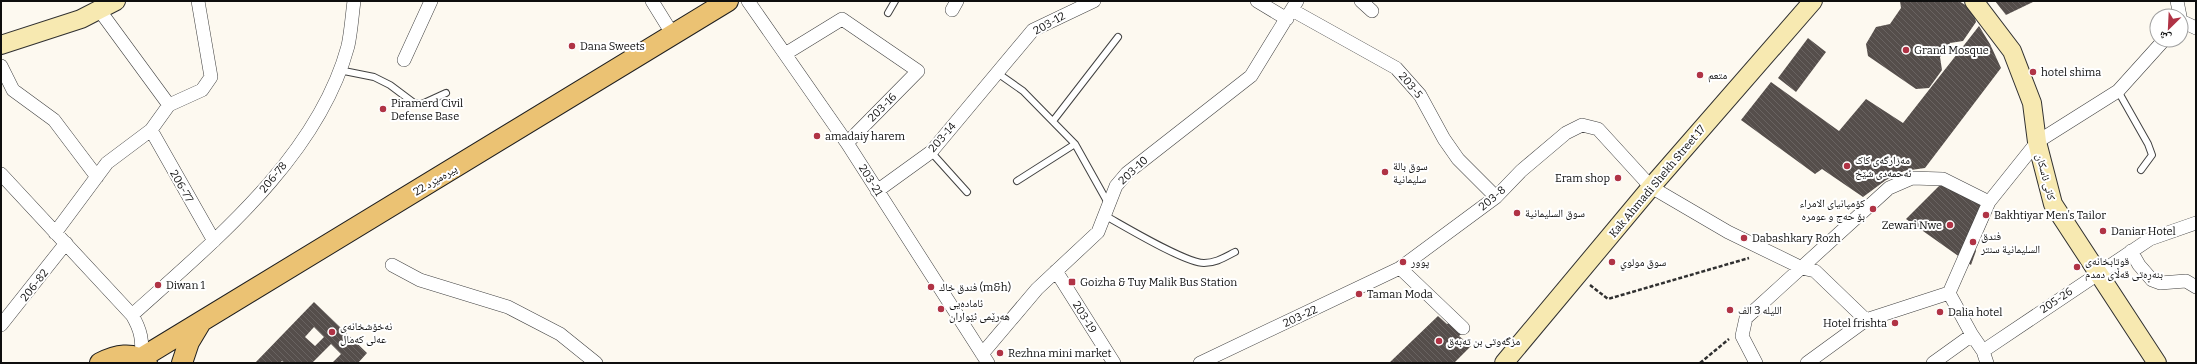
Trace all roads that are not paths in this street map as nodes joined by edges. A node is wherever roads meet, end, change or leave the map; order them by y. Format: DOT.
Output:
graph roads {
  1 [pos="116,1"];
  2 [pos="198,1"];
  3 [pos="354,1"];
  4 [pos="431,1"];
  5 [pos="652,1"];
  6 [pos="728,1"];
  7 [pos="748,1"];
  8 [pos="894,1"];
  9 [pos="1094,1"];
  10 [pos="1257,1"];
  11 [pos="1361,1"];
  12 [pos="1813,1"];
  13 [pos="1974,1"];
  14 [pos="1292,10"];
  15 [pos="100,11"];
  16 [pos="1372,11"];
  17 [pos="888,13"];
  18 [pos="673,35"];
  19 [pos="1118,37"];
  20 [pos="1,45"];
  21 [pos="2157,48"];
  22 [pos="785,54"];
  23 [pos="404,60"];
  24 [pos="1,66"];
  25 [pos="338,70"];
  26 [pos="996,72"];
  27 [pos="2118,91"];
  28 [pos="446,93"];
  29 [pos="169,105"];
  30 [pos="1053,121"];
  31 [pos="151,130"];
  32 [pos="2037,142"];
  33 [pos="847,143"];
  34 [pos="1075,144"];
  35 [pos="931,152"];
  36 [pos="2141,170"];
  37 [pos="1,174"];
  38 [pos="97,177"];
  39 [pos="1017,181"];
  40 [pos="1651,187"];
  41 [pos="877,190"];
  42 [pos="967,192"];
  43 [pos="1496,197"];
  44 [pos="1989,202"];
  45 [pos="1106,210"];
  46 [pos="2196,223"];
  47 [pos="56,233"];
  48 [pos="214,241"];
  49 [pos="66,243"];
  50 [pos="2131,251"];
  51 [pos="1235,252"];
  52 [pos="392,266"];
  53 [pos="1400,268"];
  54 [pos="1802,268"];
  55 [pos="1056,271"];
  56 [pos="2098,272"];
  57 [pos="2196,287"];
  58 [pos="1949,293"];
  59 [pos="132,315"];
  60 [pos="1866,320"];
  61 [pos="201,322"];
  62 [pos="1,325"];
  63 [pos="1463,328"];
  64 [pos="1972,335"];
  65 [pos="1983,350"];
  66 [pos="985,359"];
  67 [pos="140,361"];
  68 [pos="100,363"];
  69 [pos="182,363"];
  70 [pos="596,363"];
  71 [pos="1114,363"];
  72 [pos="1200,363"];
  73 [pos="1504,363"];
  74 [pos="1756,363"];
  75 [pos="1807,363"];
  76 [pos="1933,363"];
  77 [pos="1987,363"];
  78 [pos="2157,363"];
  1 -- 15 [label="street"];
  2 -- 29 [label="street"];
  3 -- 25 [label="street, 206-78"];
  4 -- 23 [label="street"];
  5 -- 18 [label="street"];
  6 -- 18 [label="main road, 22 پیرەمێرد"];
  7 -- 22 [label="street, 203-21"];
  8 -- 17 [label="lane"];
  9 -- 26 [label="street, 203-12"];
  10 -- 14 [label="street"];
  11 -- 16 [label="street"];
  12 -- 40 [label="street, Kak Ahmadi Shekh Street 17"];
  13 -- 32 [label="street, کانی ئاسکان"];
  14 -- 43 [label="street, 203-5"];
  14 -- 45 [label="street, 203-10"];
  15 -- 20 [label="street"];
  15 -- 29 [label="street"];
  18 -- 61 [label="main road, 22 پیرەمێرد"];
  19 -- 30 [label="lane"];
  21 -- 27 [label="street"];
  22 -- 33 [label="street, 203-21"];
  22 -- 33 [label="street, 203-16"];
  24 -- 38 [label="street"];
  25 -- 28 [label="lane"];
  25 -- 48 [label="street, 206-78"];
  26 -- 30 [label="lane"];
  26 -- 35 [label="street, 203-14"];
  27 -- 32 [label="street"];
  27 -- 36 [label="lane"];
  29 -- 31 [label="street"];
  30 -- 34 [label="lane"];
  31 -- 38 [label="street"];
  31 -- 48 [label="street, 206-77"];
  32 -- 44 [label="street"];
  32 -- 56 [label="street, کانی ئاسکان"];
  33 -- 41 [label="street, 203-21"];
  34 -- 39 [label="lane"];
  34 -- 45 [label="lane"];
  35 -- 41 [label="street, 203-14"];
  35 -- 42 [label="lane"];
  37 -- 47 [label="street"];
  38 -- 47 [label="street"];
  40 -- 43 [label="street, 203-8"];
  40 -- 54 [label="street"];
  40 -- 73 [label="street, Kak Ahmadi Shekh Street 17"];
  41 -- 66 [label="street, 203-21"];
  43 -- 53 [label="street, 203-8"];
  44 -- 54 [label="street"];
  44 -- 58 [label="street"];
  45 -- 51 [label="lane"];
  45 -- 55 [label="street, 203-10"];
  46 -- 50 [label="street, 205-26"];
  47 -- 49 [label="street"];
  48 -- 59 [label="street, 206-78"];
  49 -- 59 [label="street"];
  49 -- 62 [label="street, 206-82"];
  50 -- 56 [label="street, 205-26"];
  50 -- 57 [label="street"];
  52 -- 70 [label="street"];
  53 -- 63 [label="street"];
  53 -- 72 [label="street, 203-22"];
  54 -- 60 [label="street"];
  54 -- 74 [label="street"];
  55 -- 66 [label="street, 203-10"];
  55 -- 71 [label="street, 203-19"];
  56 -- 65 [label="street, 205-26"];
  56 -- 78 [label="street, کانی ئاسکان"];
  58 -- 60 [label="street"];
  58 -- 64 [label="street"];
  59 -- 67 [label="street"];
  60 -- 75 [label="street"];
  61 -- 67 [label="main road, 22 پیرەمێرد"];
  61 -- 69 [label="main road"];
  64 -- 65 [label="street"];
  64 -- 76 [label="street"];
  65 -- 77 [label="street"];
  67 -- 68 [label="main road"];
}
